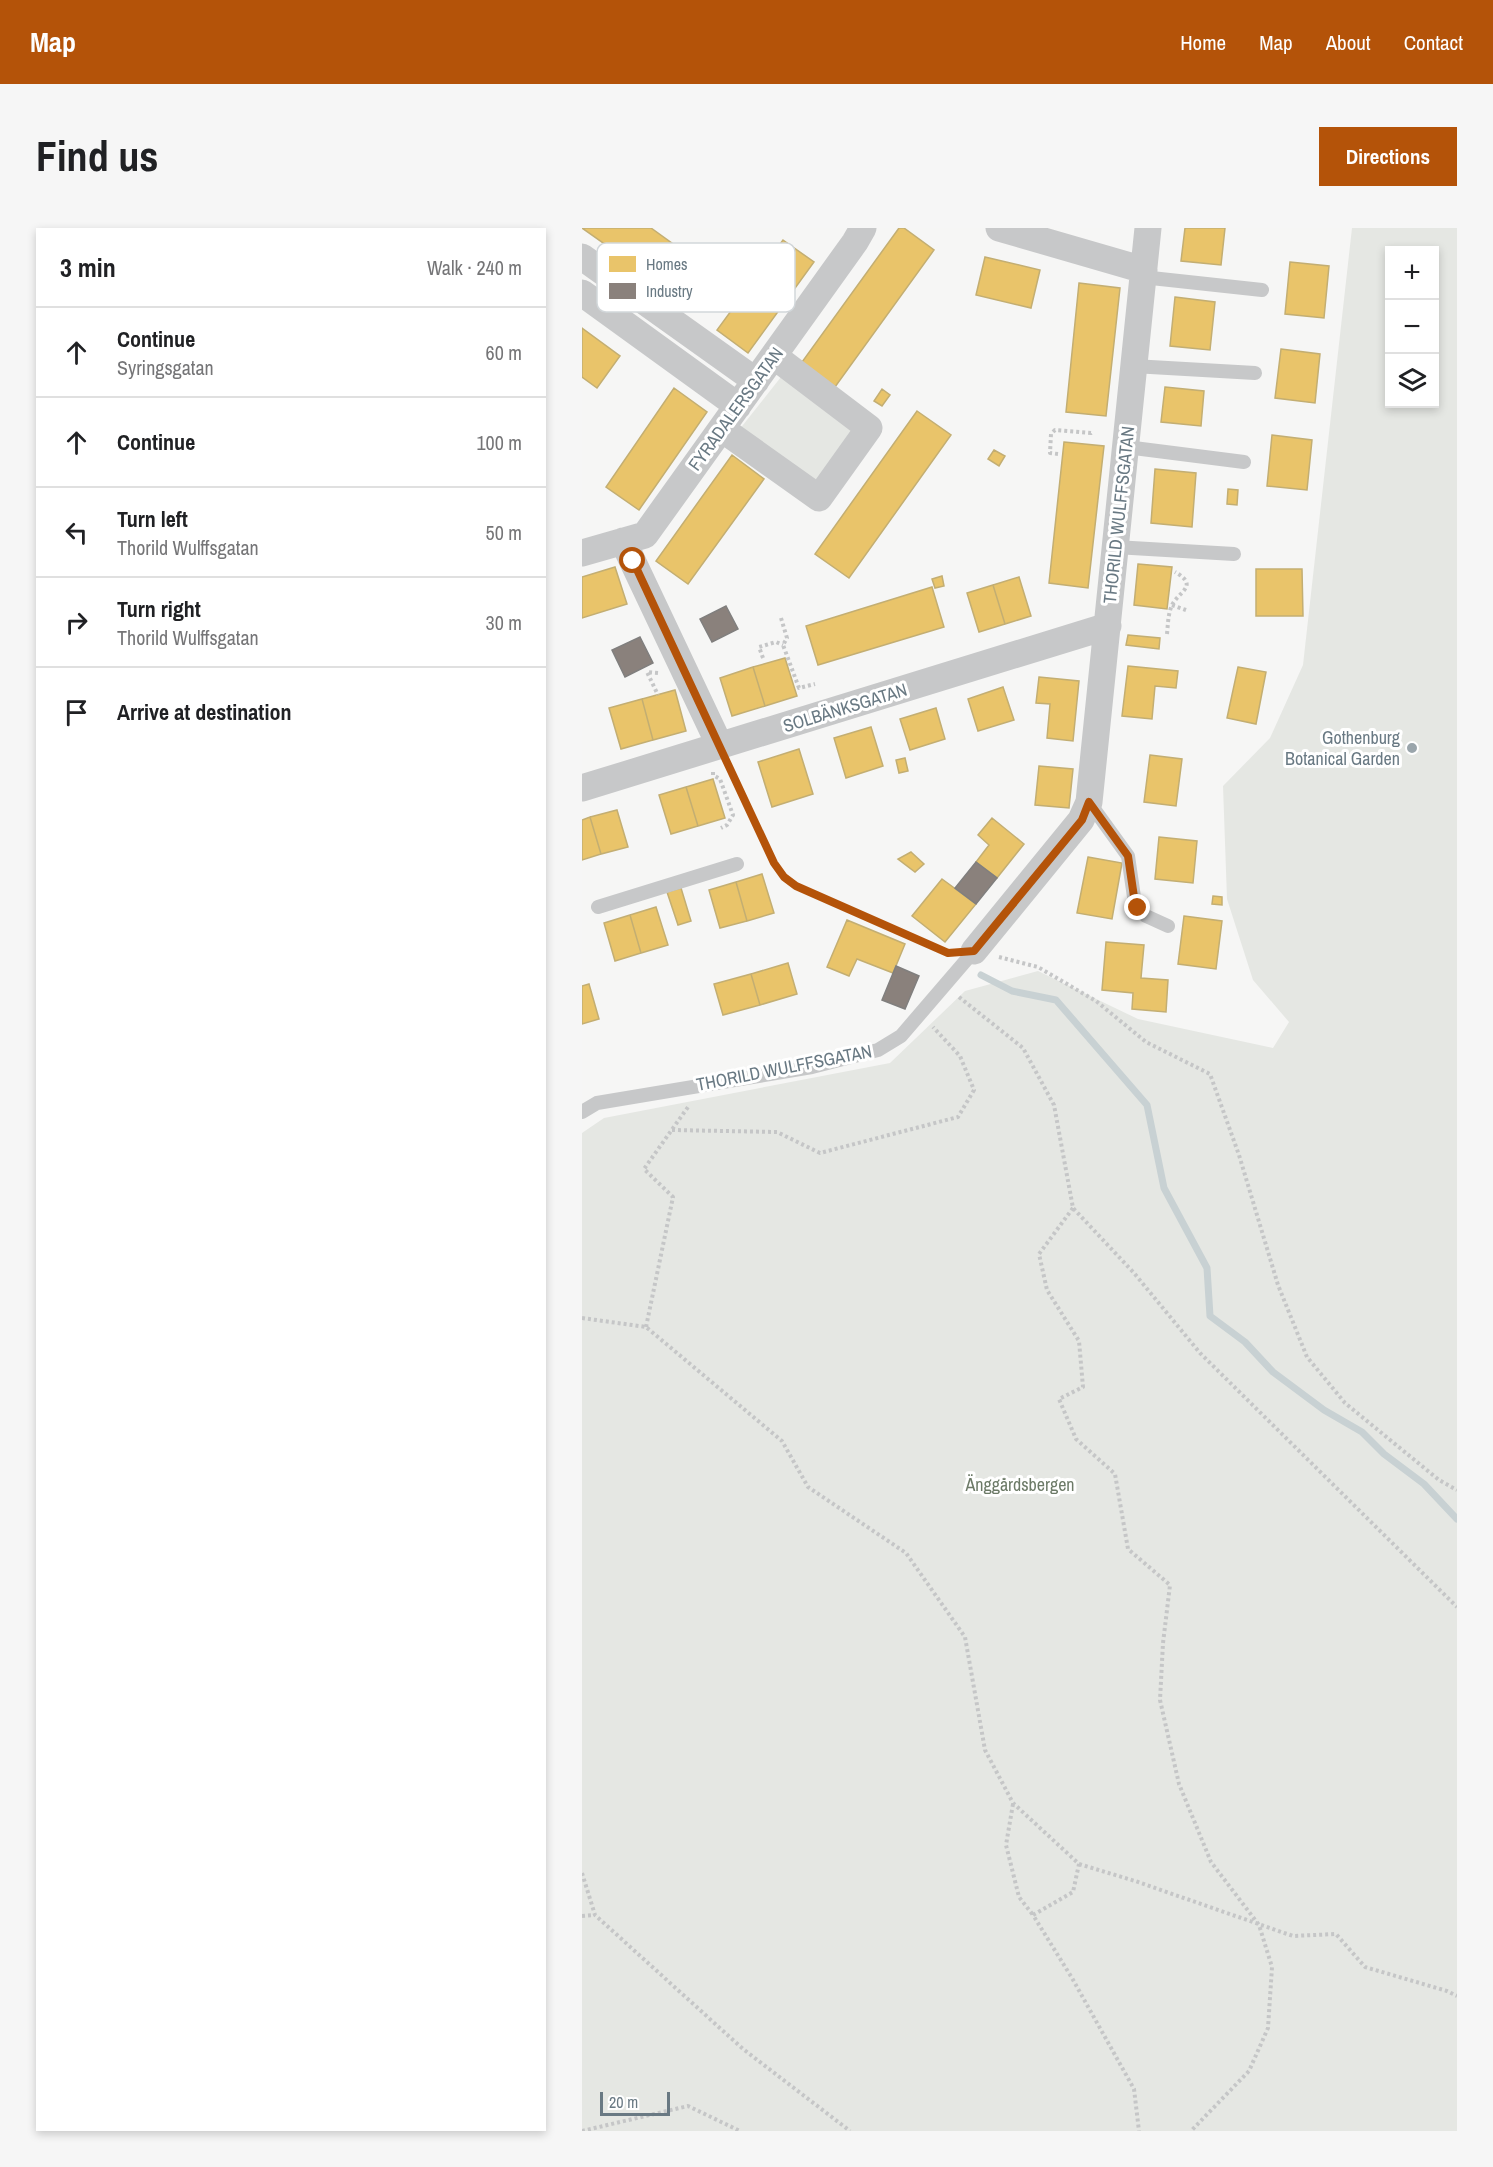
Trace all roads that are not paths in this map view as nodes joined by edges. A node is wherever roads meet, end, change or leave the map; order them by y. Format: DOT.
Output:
graph roads {
  1 [pos="863,228"];
  2 [pos="999,228"];
  3 [pos="1148,228"];
  4 [pos="582,257"];
  5 [pos="597,268"];
  6 [pos="1143,274"];
  7 [pos="1262,290"];
  8 [pos="608,312"];
  9 [pos="658,312"];
  10 [pos="774,356"];
  11 [pos="1133,366"];
  12 [pos="1255,374"];
  13 [pos="756,381"];
  14 [pos="738,406"];
  15 [pos="722,429"];
  16 [pos="1126,447"];
  17 [pos="1244,462"];
  18 [pos="624,541"];
  19 [pos="1115,547"];
  20 [pos="582,553"];
  21 [pos="1234,554"];
  22 [pos="1108,626"];
  23 [pos="716,756"];
  24 [pos="582,788"];
  25 [pos="1089,802"];
  26 [pos="737,864"];
  27 [pos="598,907"];
  28 [pos="1168,926"];
  29 [pos="974,951"];
  30 [pos="582,1112"];
  1 -- 10 [label="street, FYRADALERSGATAN"];
  2 -- 6 [label="street"];
  3 -- 6 [label="street, THORILD WULFFSGATAN"];
  4 -- 5 [label="street"];
  6 -- 7 [label="lane"];
  6 -- 11 [label="street, THORILD WULFFSGATAN"];
  8 -- 14 [label="street"];
  9 -- 13 [label="street"];
  10 -- 13 [label="street, FYRADALERSGATAN"];
  10 -- 15 [label="street"];
  11 -- 12 [label="lane"];
  11 -- 16 [label="street, THORILD WULFFSGATAN"];
  13 -- 14 [label="street, FYRADALERSGATAN"];
  14 -- 15 [label="street, FYRADALERSGATAN"];
  15 -- 18 [label="street, FYRADALERSGATAN"];
  16 -- 17 [label="lane"];
  16 -- 19 [label="street, THORILD WULFFSGATAN"];
  18 -- 20 [label="street, FYRADALERSGATAN"];
  18 -- 23 [label="street"];
  19 -- 21 [label="lane"];
  19 -- 22 [label="street, THORILD WULFFSGATAN"];
  22 -- 23 [label="street, SOLBÄNKSGATAN"];
  22 -- 25 [label="street, THORILD WULFFSGATAN"];
  23 -- 24 [label="street, SOLBÄNKSGATAN"];
  25 -- 28 [label="lane"];
  25 -- 29 [label="street, THORILD WULFFSGATAN"];
  26 -- 27 [label="lane"];
  29 -- 30 [label="lane, THORILD WULFFSGATAN"];
}
